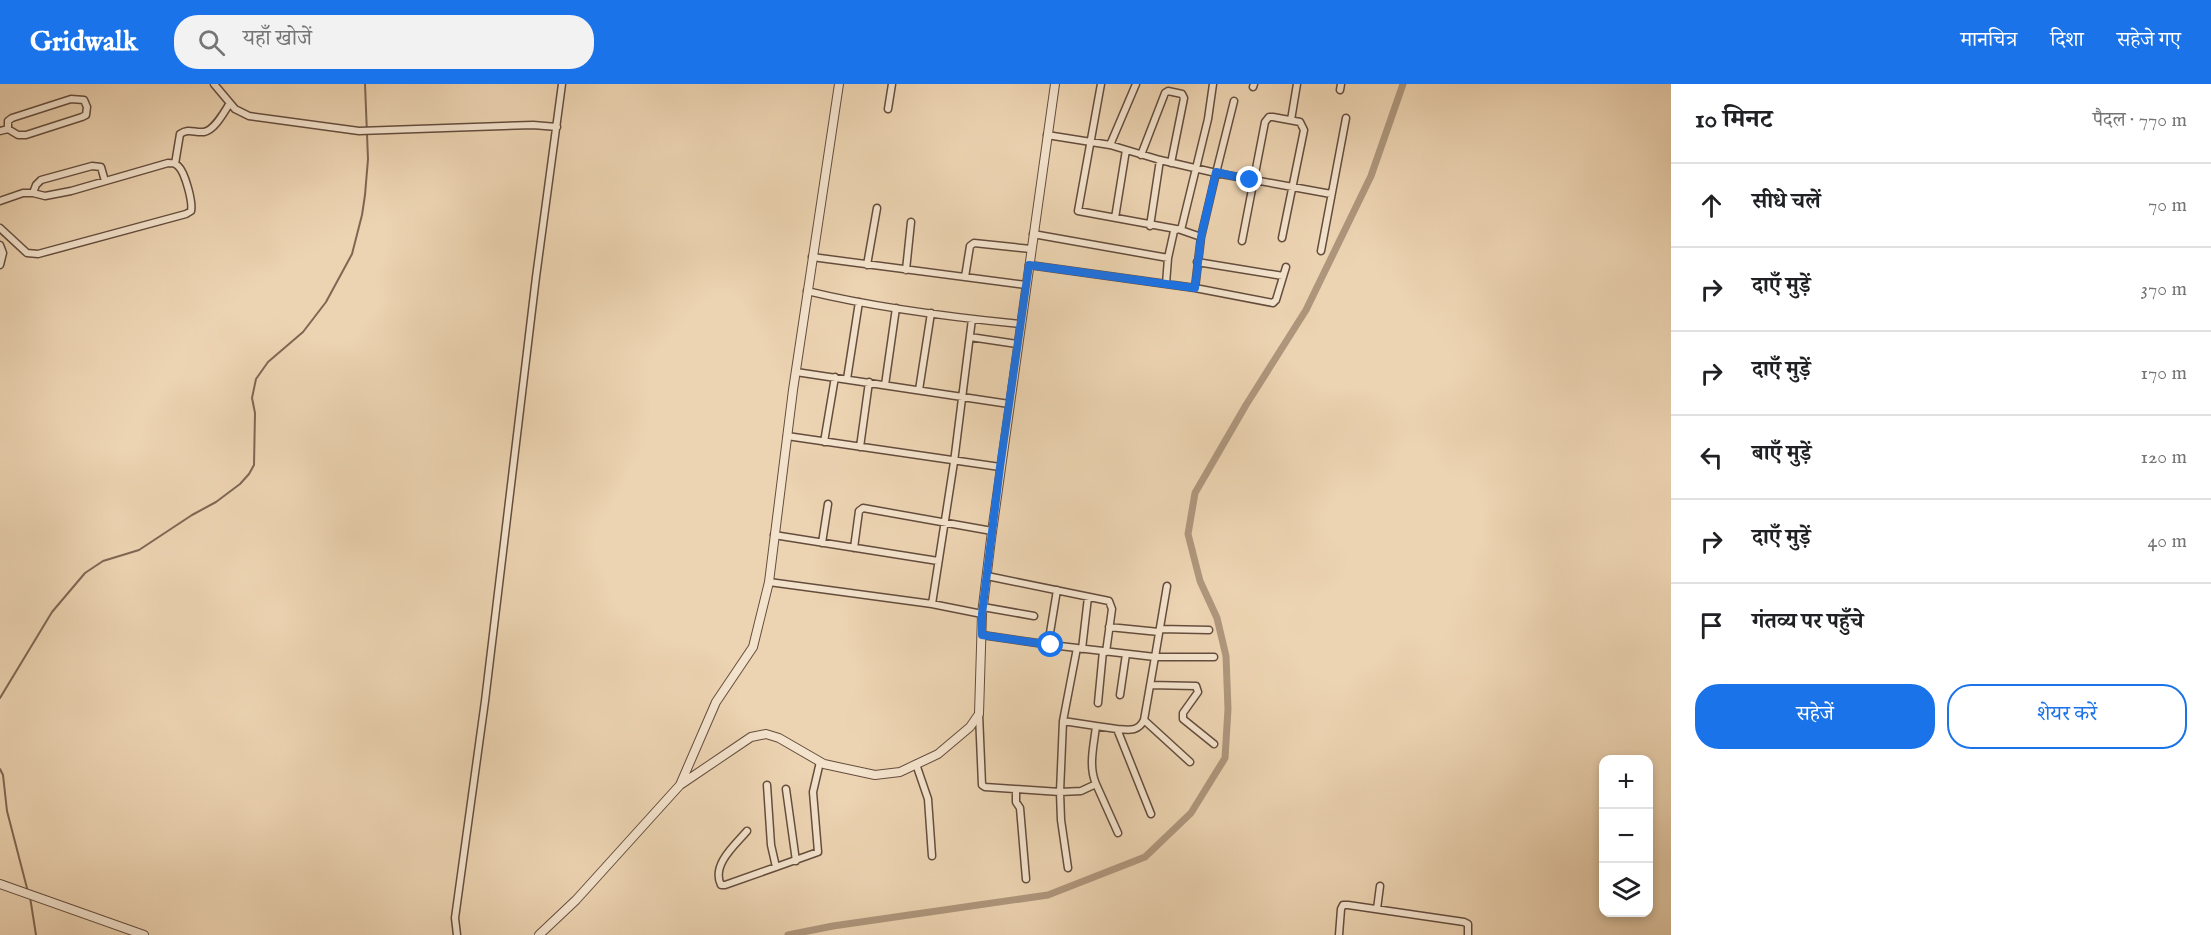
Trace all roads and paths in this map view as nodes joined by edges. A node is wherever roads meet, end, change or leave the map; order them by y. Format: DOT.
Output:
graph roads {
  1 [pos="214,84"];
  2 [pos="562,84"];
  3 [pos="840,84"];
  4 [pos="892,84"];
  5 [pos="1055,84"];
  6 [pos="1101,84"];
  7 [pos="1136,84"];
  8 [pos="1213,84"];
  9 [pos="1297,84"];
  10 [pos="1175,88"];
  11 [pos="1234,101"];
  12 [pos="230,103"];
  13 [pos="888,109"];
  14 [pos="1346,118"];
  15 [pos="1291,120"];
  16 [pos="557,127"];
  17 [pos="8,129"];
  18 [pos="0,131"];
  19 [pos="1047,135"];
  20 [pos="1090,141"];
  21 [pos="1110,145"];
  22 [pos="1126,150"];
  23 [pos="1141,155"];
  24 [pos="1160,160"];
  25 [pos="1172,162"];
  26 [pos="175,164"];
  27 [pos="1197,168"];
  28 [pos="1216,172"];
  29 [pos="1254,180"];
  30 [pos="105,181"];
  31 [pos="1292,185"];
  32 [pos="33,193"];
  33 [pos="1331,194"];
  34 [pos="0,201"];
  35 [pos="877,208"];
  36 [pos="1115,218"];
  37 [pos="911,222"];
  38 [pos="1150,226"];
  39 [pos="0,228"];
  40 [pos="1179,230"];
  41 [pos="1033,234"];
  42 [pos="1201,237"];
  43 [pos="1282,238"];
  44 [pos="1242,242"];
  45 [pos="0,245"];
  46 [pos="1031,249"];
  47 [pos="1321,251"];
  48 [pos="812,257"];
  49 [pos="1168,258"];
  50 [pos="1197,262"];
  51 [pos="0,265"];
  52 [pos="867,265"];
  53 [pos="1029,265"];
  54 [pos="1286,267"];
  55 [pos="906,270"];
  56 [pos="1283,276"];
  57 [pos="965,277"];
  58 [pos="1166,284"];
  59 [pos="1026,285"];
  60 [pos="1195,288"];
  61 [pos="807,291"];
  62 [pos="859,302"];
  63 [pos="896,308"];
  64 [pos="931,313"];
  65 [pos="972,319"];
  66 [pos="1020,324"];
  67 [pos="970,338"];
  68 [pos="1017,344"];
  69 [pos="796,372"];
  70 [pos="835,377"];
  71 [pos="847,379"];
  72 [pos="869,382"];
  73 [pos="885,385"];
  74 [pos="919,390"];
  75 [pos="961,397"];
  76 [pos="1009,404"];
  77 [pos="787,435"];
  78 [pos="824,442"];
  79 [pos="860,447"];
  80 [pos="954,462"];
  81 [pos="1000,467"];
  82 [pos="828,504"];
  83 [pos="945,522"];
  84 [pos="992,531"];
  85 [pos="774,535"];
  86 [pos="822,543"];
  87 [pos="854,548"];
  88 [pos="938,561"];
  89 [pos="987,576"];
  90 [pos="769,582"];
  91 [pos="1167,586"];
  92 [pos="1056,590"];
  93 [pos="1088,597"];
  94 [pos="932,604"];
  95 [pos="983,610"];
  96 [pos="1034,616"];
  97 [pos="1109,627"];
  98 [pos="1209,630"];
  99 [pos="1159,631"];
  100 [pos="982,635"];
  101 [pos="1048,645"];
  102 [pos="1080,649"];
  103 [pos="1105,651"];
  104 [pos="1126,654"];
  105 [pos="1155,657"];
  106 [pos="1214,657"];
  107 [pos="1150,685"];
  108 [pos="1120,695"];
  109 [pos="1098,703"];
  110 [pos="979,714"];
  111 [pos="1144,720"];
  112 [pos="1063,721"];
  113 [pos="1096,726"];
  114 [pos="1117,729"];
  115 [pos="1214,744"];
  116 [pos="820,762"];
  117 [pos="1190,762"];
  118 [pos="916,764"];
  119 [pos="1096,784"];
  120 [pos="680,785"];
  121 [pos="767,785"];
  122 [pos="786,789"];
  123 [pos="1016,790"];
  124 [pos="1060,792"];
  125 [pos="1151,814"];
  126 [pos="747,831"];
  127 [pos="1118,833"];
  128 [pos="932,856"];
  129 [pos="796,861"];
  130 [pos="776,867"];
  131 [pos="1068,868"];
  132 [pos="1026,879"];
  133 [pos="0,884"];
  134 [pos="1380,886"];
  135 [pos="1377,909"];
  136 [pos="144,935"];
  137 [pos="457,935"];
  138 [pos="539,935"];
  139 [pos="1339,935"];
  140 [pos="1468,935"];
  1 -- 12 [label="street"];
  2 -- 16 [label="street"];
  3 -- 48 [label="street"];
  4 -- 13 [label="street"];
  5 -- 19 [label="street"];
  6 -- 20 [label="street"];
  7 -- 21 [label="street"];
  8 -- 27 [label="street"];
  9 -- 15 [label="street"];
  10 -- 23 [label="street"];
  10 -- 25 [label="street"];
  11 -- 28 [label="street"];
  12 -- 16 [label="street"];
  12 -- 26 [label="street"];
  14 -- 33 [label="street"];
  15 -- 29 [label="street"];
  15 -- 31 [label="street"];
  16 -- 137 [label="street"];
  17 -- 17 [label="street"];
  17 -- 18 [label="street"];
  19 -- 20 [label="street"];
  19 -- 41 [label="street"];
  20 -- 21 [label="street"];
  20 -- 36 [label="street"];
  21 -- 22 [label="street"];
  22 -- 23 [label="street"];
  22 -- 36 [label="street"];
  23 -- 24 [label="street"];
  24 -- 25 [label="street"];
  24 -- 38 [label="street"];
  25 -- 27 [label="street"];
  26 -- 30 [label="street"];
  26 -- 39 [label="street"];
  27 -- 28 [label="street"];
  27 -- 40 [label="street"];
  28 -- 29 [label="street"];
  28 -- 42 [label="street"];
  29 -- 31 [label="street"];
  29 -- 44 [label="street"];
  30 -- 32 [label="street"];
  30 -- 32 [label="street"];
  31 -- 33 [label="street"];
  31 -- 43 [label="street"];
  32 -- 34 [label="street"];
  33 -- 47 [label="street"];
  35 -- 52 [label="street"];
  36 -- 38 [label="street"];
  37 -- 55 [label="street"];
  38 -- 40 [label="street"];
  40 -- 42 [label="street"];
  40 -- 49 [label="street"];
  41 -- 46 [label="street"];
  41 -- 49 [label="street"];
  42 -- 50 [label="street"];
  45 -- 51 [label="street"];
  46 -- 53 [label="street"];
  46 -- 57 [label="street"];
  48 -- 52 [label="street"];
  48 -- 61 [label="street"];
  49 -- 58 [label="street"];
  50 -- 56 [label="street"];
  50 -- 60 [label="street"];
  52 -- 55 [label="street"];
  53 -- 58 [label="street"];
  53 -- 59 [label="street"];
  54 -- 56 [label="street"];
  55 -- 57 [label="street"];
  56 -- 60 [label="street"];
  57 -- 59 [label="street"];
  58 -- 60 [label="street"];
  59 -- 66 [label="street"];
  61 -- 62 [label="street"];
  61 -- 69 [label="street"];
  62 -- 63 [label="street"];
  62 -- 71 [label="street"];
  63 -- 64 [label="street"];
  63 -- 73 [label="street"];
  64 -- 65 [label="street"];
  64 -- 74 [label="street"];
  65 -- 66 [label="street"];
  65 -- 67 [label="street"];
  66 -- 68 [label="street"];
  67 -- 68 [label="street"];
  67 -- 75 [label="street"];
  68 -- 76 [label="street"];
  69 -- 70 [label="street"];
  69 -- 77 [label="street"];
  70 -- 71 [label="street"];
  70 -- 78 [label="street"];
  71 -- 72 [label="street"];
  72 -- 73 [label="street"];
  72 -- 79 [label="street"];
  73 -- 74 [label="street"];
  74 -- 75 [label="street"];
  75 -- 76 [label="street"];
  75 -- 80 [label="street"];
  76 -- 81 [label="street"];
  77 -- 78 [label="street"];
  77 -- 85 [label="street"];
  78 -- 79 [label="street"];
  79 -- 80 [label="street"];
  80 -- 81 [label="street"];
  80 -- 83 [label="street"];
  81 -- 84 [label="street"];
  82 -- 86 [label="street"];
  83 -- 84 [label="street"];
  83 -- 87 [label="street"];
  83 -- 88 [label="street"];
  84 -- 89 [label="street"];
  85 -- 86 [label="street"];
  85 -- 90 [label="street"];
  86 -- 87 [label="street"];
  87 -- 88 [label="street"];
  88 -- 94 [label="street"];
  89 -- 92 [label="street"];
  89 -- 95 [label="street"];
  90 -- 94 [label="street"];
  90 -- 120 [label="street"];
  91 -- 99 [label="street"];
  92 -- 93 [label="street"];
  92 -- 101 [label="street"];
  93 -- 97 [label="street"];
  93 -- 102 [label="street"];
  94 -- 95 [label="street"];
  95 -- 96 [label="street"];
  95 -- 100 [label="street"];
  97 -- 99 [label="street"];
  97 -- 103 [label="street"];
  98 -- 99 [label="street"];
  99 -- 105 [label="street"];
  100 -- 101 [label="street"];
  100 -- 110 [label="street"];
  101 -- 102 [label="street"];
  102 -- 103 [label="street"];
  102 -- 112 [label="street"];
  103 -- 104 [label="street"];
  103 -- 109 [label="street"];
  104 -- 105 [label="street"];
  104 -- 108 [label="street"];
  105 -- 106 [label="street"];
  105 -- 107 [label="street"];
  107 -- 111 [label="street"];
  107 -- 115 [label="street"];
  110 -- 118 [label="street"];
  110 -- 123 [label="street"];
  111 -- 114 [label="street"];
  111 -- 117 [label="street"];
  112 -- 113 [label="street"];
  112 -- 124 [label="street"];
  113 -- 114 [label="street"];
  113 -- 119 [label="street"];
  114 -- 125 [label="street"];
  116 -- 118 [label="street"];
  116 -- 120 [label="street"];
  116 -- 129 [label="street"];
  118 -- 128 [label="street"];
  119 -- 124 [label="street"];
  119 -- 127 [label="street"];
  120 -- 138 [label="street"];
  121 -- 130 [label="street"];
  122 -- 129 [label="street"];
  123 -- 124 [label="street"];
  123 -- 132 [label="street"];
  124 -- 131 [label="street"];
  126 -- 130 [label="street"];
  129 -- 130 [label="street"];
  133 -- 136 [label="street"];
  134 -- 135 [label="street"];
  135 -- 139 [label="street"];
  135 -- 140 [label="street"];
}
